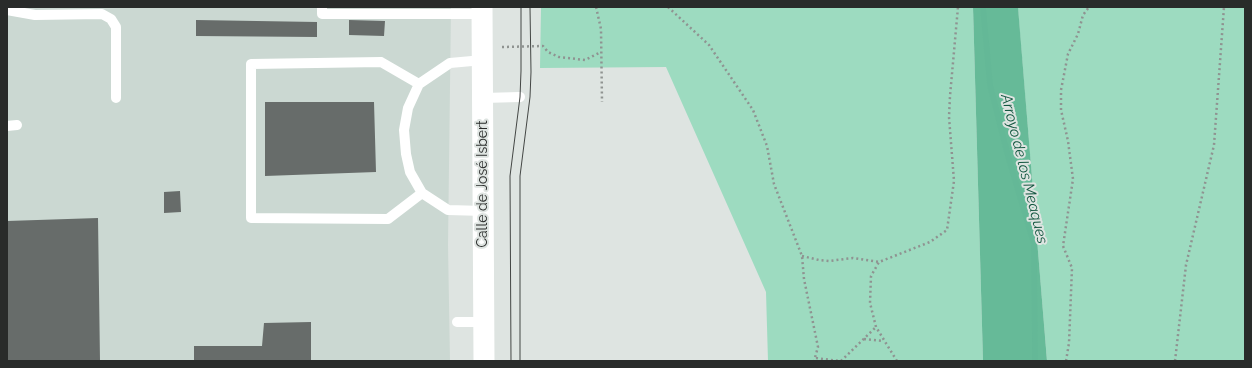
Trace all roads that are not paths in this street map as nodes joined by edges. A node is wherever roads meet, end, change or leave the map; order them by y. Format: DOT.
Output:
graph roads {
  1 [pos="7,10"];
  2 [pos="322,10"];
  3 [pos="425,10"];
  4 [pos="482,10"];
  5 [pos="483,54"];
  6 [pos="419,84"];
  7 [pos="520,97"];
  8 [pos="116,98"];
  9 [pos="483,98"];
  10 [pos="422,193"];
  11 [pos="484,212"];
  12 [pos="457,322"];
  13 [pos="484,322"];
  14 [pos="484,361"];
  1 -- 8 [label="lane"];
  2 -- 3 [label="lane"];
  3 -- 4 [label="lane"];
  4 -- 5 [label="street, Calle de José Isbert"];
  5 -- 6 [label="lane"];
  5 -- 9 [label="street, Calle de José Isbert"];
  6 -- 10 [label="lane"];
  6 -- 10 [label="lane"];
  7 -- 9 [label="lane"];
  9 -- 11 [label="street, Calle de José Isbert"];
  10 -- 11 [label="lane"];
  11 -- 13 [label="street, Calle de José Isbert"];
  12 -- 13 [label="lane"];
  13 -- 14 [label="street, Calle de José Isbert"];
}
